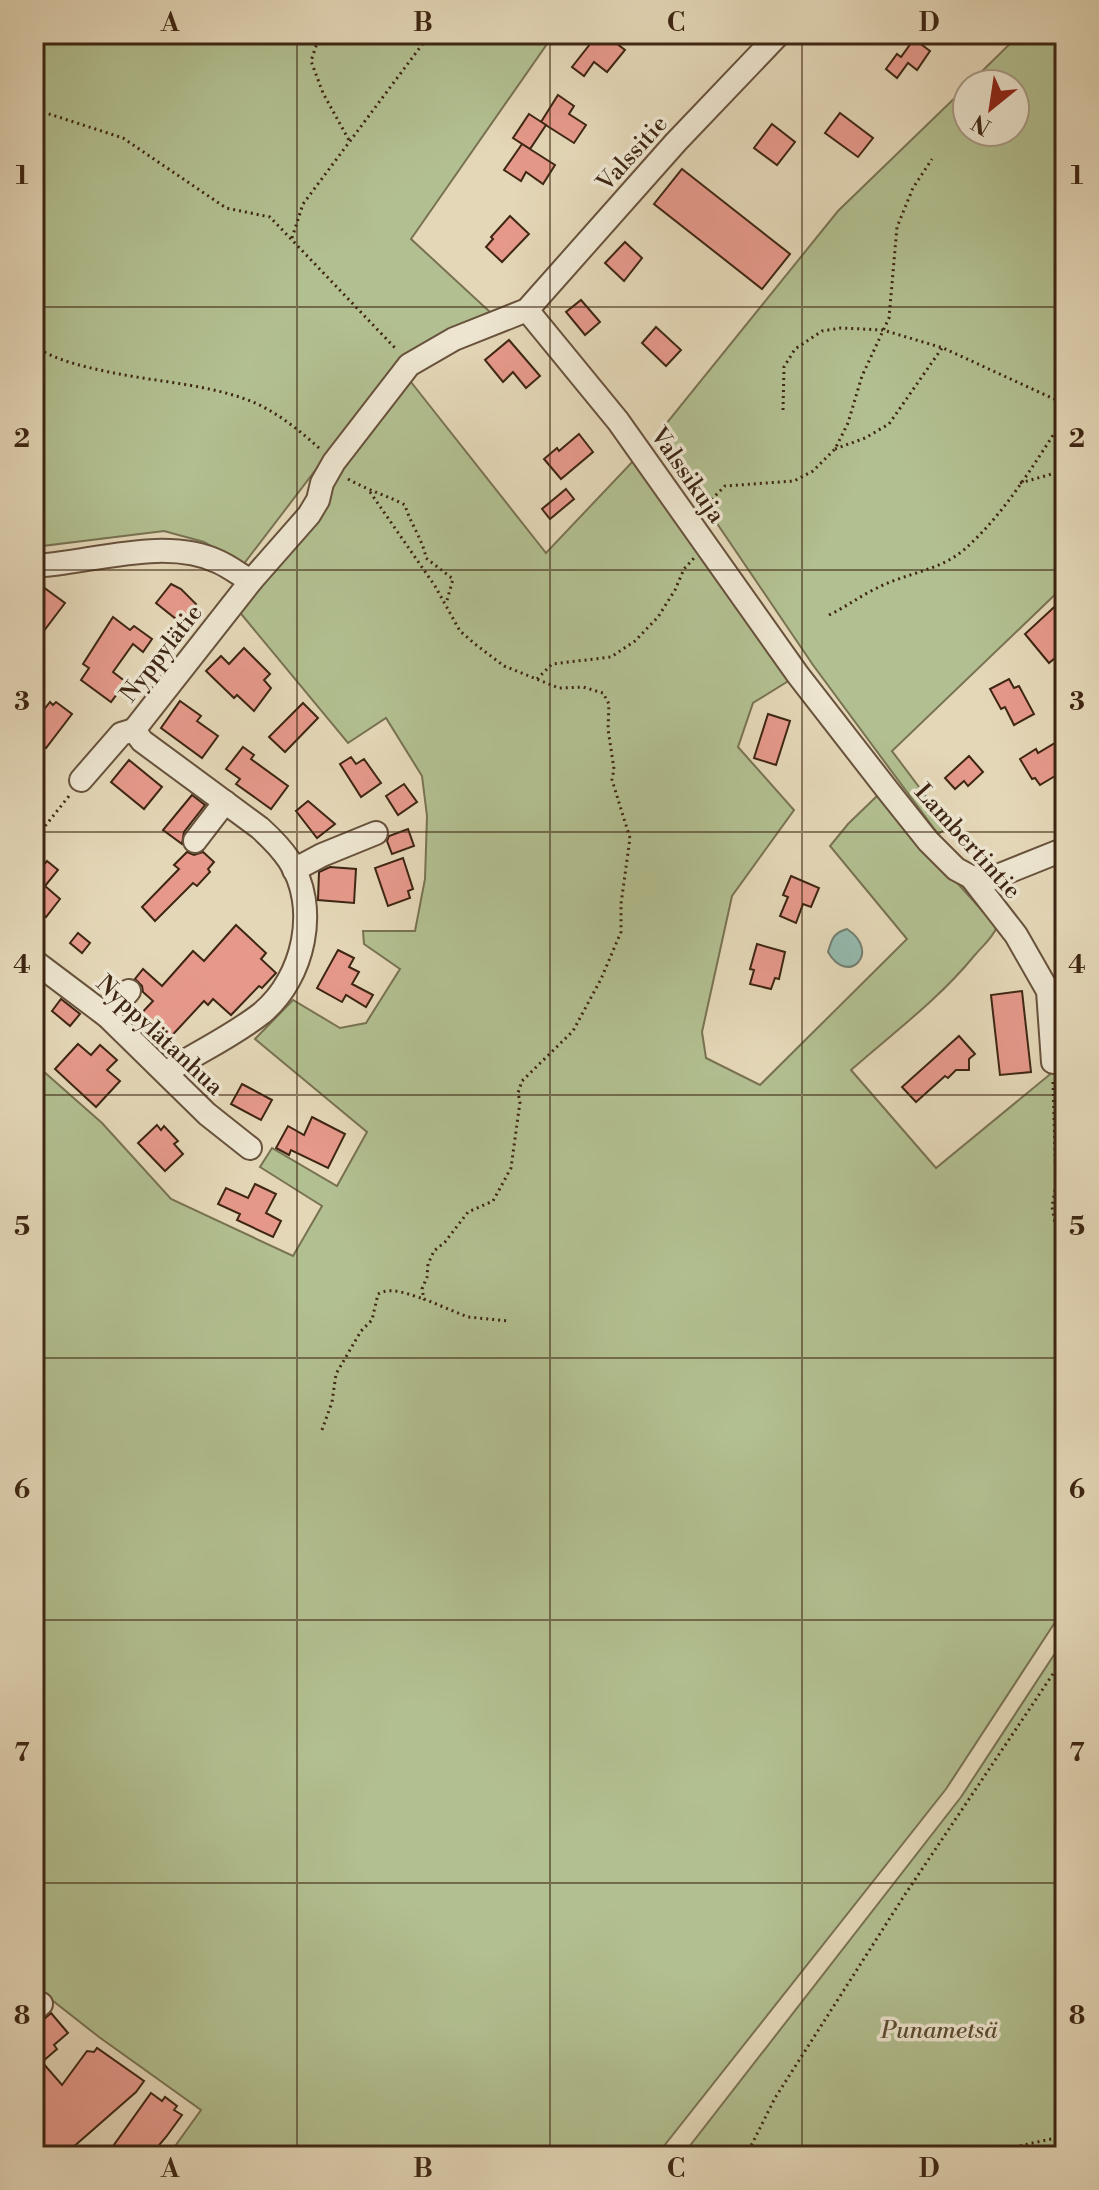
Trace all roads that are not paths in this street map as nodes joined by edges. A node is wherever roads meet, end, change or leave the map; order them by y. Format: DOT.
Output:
graph roads {
  1 [pos="779,34"];
  2 [pos="527,310"];
  3 [pos="34,566"];
  4 [pos="251,581"];
  5 [pos="798,675"];
  6 [pos="134,730"];
  7 [pos="81,780"];
  8 [pos="225,802"];
  9 [pos="376,833"];
  10 [pos="195,841"];
  11 [pos="1065,849"];
  12 [pos="294,870"];
  13 [pos="971,877"];
  14 [pos="34,961"];
  15 [pos="129,991"];
  16 [pos="107,1016"];
  17 [pos="1053,1062"];
  18 [pos="167,1072"];
  19 [pos="250,1148"];
  1 -- 2 [label="street, Valssitie"];
  2 -- 4 [label="street, Nyppylätie"];
  2 -- 5 [label="street, Valssikuja"];
  3 -- 4 [label="street"];
  4 -- 6 [label="street, Nyppylätie"];
  5 -- 13 [label="street, Lambertintie"];
  6 -- 7 [label="street"];
  6 -- 8 [label="street, Nyppylätie"];
  8 -- 10 [label="street"];
  8 -- 12 [label="street, Nyppylätie"];
  9 -- 12 [label="street"];
  11 -- 13 [label="street"];
  12 -- 18 [label="street, Nyppylätie"];
  13 -- 17 [label="street, Lambertintie"];
  14 -- 16 [label="street, Nyppylätanhua"];
  15 -- 16 [label="street"];
  16 -- 18 [label="street, Nyppylätanhua"];
  18 -- 19 [label="street, Nyppylätanhua"];
}
